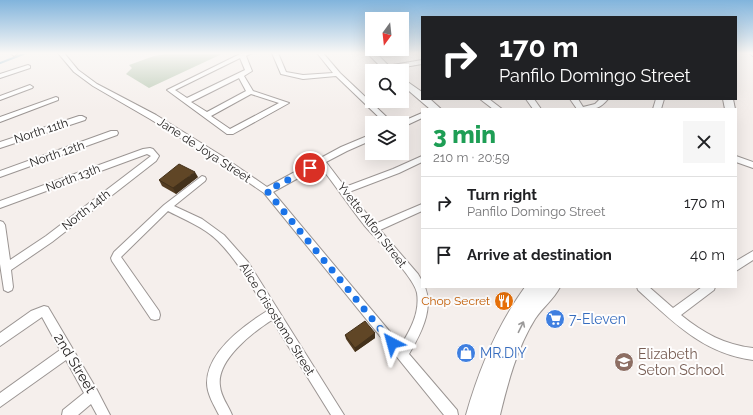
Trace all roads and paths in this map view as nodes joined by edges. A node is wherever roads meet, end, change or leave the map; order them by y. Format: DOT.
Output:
graph roads {
  1 [pos="11,72"];
  2 [pos="78,72"];
  3 [pos="207,72"];
  4 [pos="246,72"];
  5 [pos="282,72"];
  6 [pos="338,74"];
  7 [pos="0,76"];
  8 [pos="241,76"];
  9 [pos="30,87"];
  10 [pos="409,87"];
  11 [pos="250,92"];
  12 [pos="421,96"];
  13 [pos="0,98"];
  14 [pos="56,99"];
  15 [pos="425,100"];
  16 [pos="485,100"];
  17 [pos="575,100"];
  18 [pos="603,100"];
  19 [pos="187,101"];
  20 [pos="435,108"];
  21 [pos="497,108"];
  22 [pos="582,108"];
  23 [pos="588,108"];
  24 [pos="206,115"];
  25 [pos="421,115"];
  26 [pos="382,116"];
  27 [pos="82,118"];
  28 [pos="0,120"];
  29 [pos="409,121"];
  30 [pos="114,134"];
  31 [pos="365,140"];
  32 [pos="0,144"];
  33 [pos="146,151"];
  34 [pos="421,159"];
  35 [pos="737,159"];
  36 [pos="322,162"];
  37 [pos="753,165"];
  38 [pos="0,174"];
  39 [pos="202,179"];
  40 [pos="345,190"];
  41 [pos="267,191"];
  42 [pos="0,205"];
  43 [pos="167,207"];
  44 [pos="421,207"];
  45 [pos="0,225"];
  46 [pos="373,229"];
  47 [pos="753,255"];
  48 [pos="737,266"];
  49 [pos="6,268"];
  50 [pos="8,287"];
  51 [pos="533,288"];
  52 [pos="551,288"];
  53 [pos="643,288"];
  54 [pos="709,288"];
  55 [pos="274,313"];
  56 [pos="673,314"];
  57 [pos="155,315"];
  58 [pos="0,340"];
  59 [pos="68,351"];
  60 [pos="753,354"];
  61 [pos="402,355"];
  62 [pos="93,394"];
  63 [pos="0,401"];
  64 [pos="68,415"];
  65 [pos="104,415"];
  66 [pos="226,415"];
  67 [pos="338,415"];
  68 [pos="452,415"];
  69 [pos="475,415"];
  70 [pos="491,415"];
  1 -- 7 [label="street"];
  2 -- 41 [label="street, Jane de Joya Street"];
  3 -- 19 [label="street"];
  4 -- 8 [label="street"];
  5 -- 6 [label="street"];
  6 -- 26 [label="street"];
  8 -- 11 [label="street"];
  8 -- 19 [label="street"];
  9 -- 13 [label="street"];
  10 -- 12 [label="street"];
  11 -- 24 [label="street"];
  11 -- 24 [label="street"];
  14 -- 28 [label="street"];
  15 -- 20 [label="street"];
  16 -- 21 [label="street"];
  17 -- 22 [label="street"];
  18 -- 23 [label="street"];
  19 -- 24 [label="street"];
  25 -- 29 [label="street"];
  27 -- 32 [label="street, North 11th"];
  30 -- 38 [label="street, North 12th"];
  31 -- 36 [label="street"];
  33 -- 42 [label="street, North 13th"];
  33 -- 49 [label="street, North 14th"];
  34 -- 40 [label="street"];
  35 -- 37 [label="street"];
  36 -- 40 [label="street, Yvette Alfon Street"];
  36 -- 41 [label="street"];
  39 -- 43 [label="street"];
  40 -- 46 [label="street, Yvette Alfon Street"];
  41 -- 61 [label="street, Jane de Joya Street"];
  43 -- 55 [label="street, Alice Crisostomo Street"];
  43 -- 57 [label="street"];
  44 -- 46 [label="street"];
  45 -- 49 [label="street"];
  46 -- 61 [label="street, Yvette Alfon Street"];
  47 -- 48 [label="street"];
  49 -- 50 [label="street"];
  51 -- 69 [label="main road"];
  70 -- 52 [label="main road, one-way"];
  53 -- 56 [label="street"];
  54 -- 56 [label="street"];
  55 -- 66 [label="street"];
  55 -- 67 [label="street, Alice Crisostomo Street"];
  56 -- 60 [label="street"];
  58 -- 59 [label="street, 2nd Street"];
  59 -- 62 [label="street, 2nd Street"];
  59 -- 63 [label="street"];
  61 -- 68 [label="street, Jane de Joya Street"];
  62 -- 64 [label="street"];
  62 -- 65 [label="street, 2nd Street"];
}
